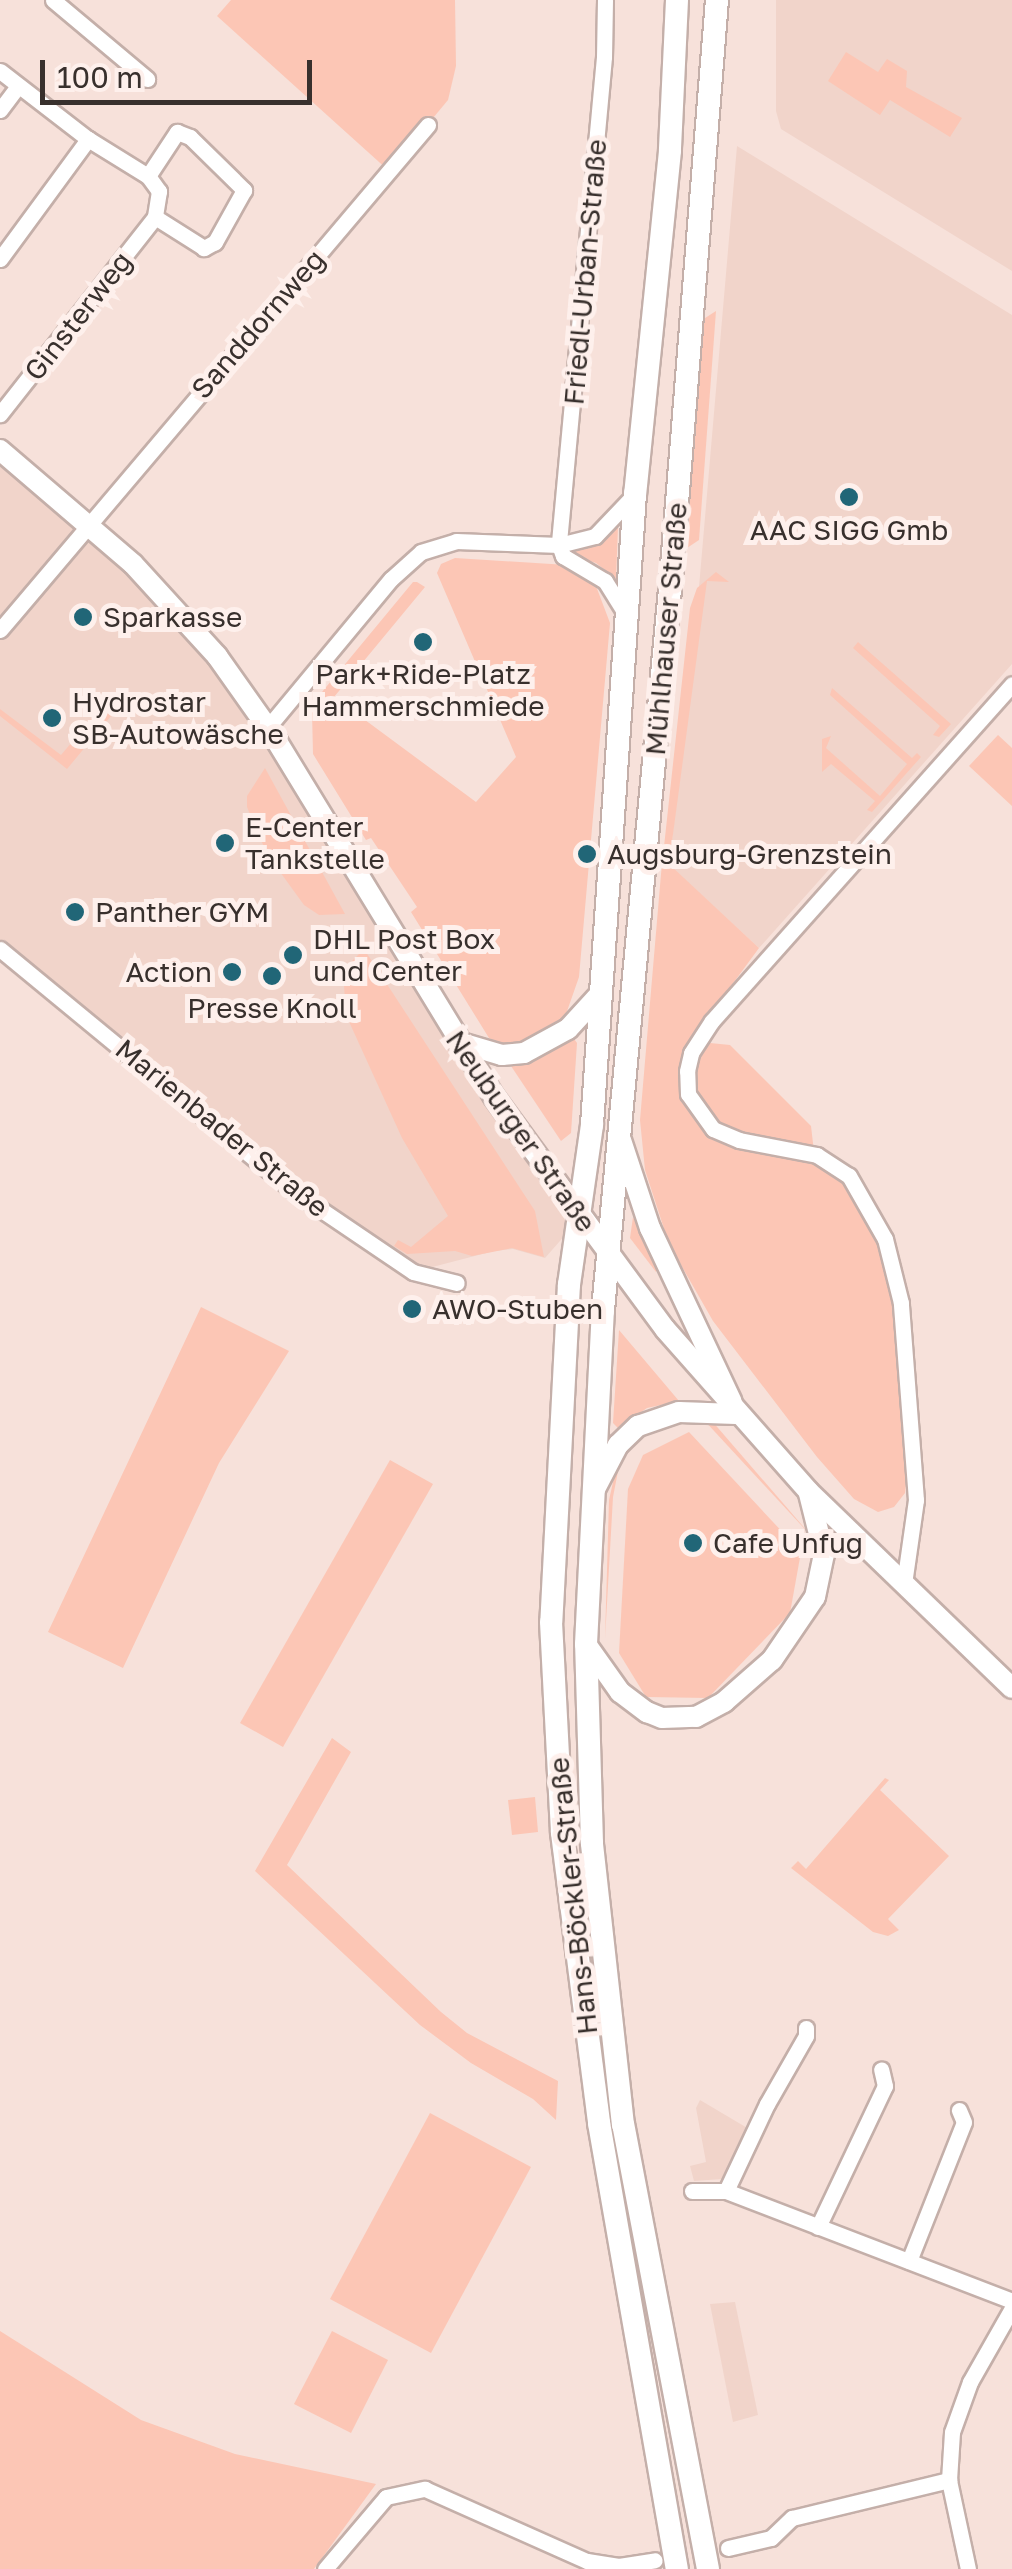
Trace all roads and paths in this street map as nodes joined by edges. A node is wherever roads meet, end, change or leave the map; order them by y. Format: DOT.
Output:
graph roads {
  1 [pos="53,0"];
  2 [pos="606,0"];
  3 [pos="678,0"];
  4 [pos="717,0"];
  5 [pos="0,71"];
  6 [pos="147,79"];
  7 [pos="18,86"];
  8 [pos="0,110"];
  9 [pos="428,125"];
  10 [pos="88,139"];
  11 [pos="148,176"];
  12 [pos="155,218"];
  13 [pos="0,259"];
  14 [pos="0,414"];
  15 [pos="0,450"];
  16 [pos="635,494"];
  17 [pos="87,523"];
  18 [pos="559,544"];
  19 [pos="626,614"];
  20 [pos="0,630"];
  21 [pos="1012,684"];
  22 [pos="268,727"];
  23 [pos="0,949"];
  24 [pos="601,993"];
  25 [pos="458,1042"];
  26 [pos="621,1140"];
  27 [pos="581,1217"];
  28 [pos="611,1258"];
  29 [pos="457,1283"];
  30 [pos="736,1414"];
  31 [pos="809,1492"];
  32 [pos="594,1493"];
  33 [pos="904,1584"];
  34 [pos="586,1644"];
  35 [pos="1012,1688"];
  36 [pos="806,2028"];
  37 [pos="880,2069"];
  38 [pos="959,2110"];
  39 [pos="692,2191"];
  40 [pos="726,2192"];
  41 [pos="818,2227"];
  42 [pos="908,2261"];
  43 [pos="1012,2304"];
  44 [pos="949,2480"];
  45 [pos="728,2548"];
  46 [pos="654,2560"];
  47 [pos="325,2569"];
  48 [pos="678,2569"];
  49 [pos="708,2569"];
  50 [pos="968,2569"];
  1 -- 6 [label="street"];
  2 -- 18 [label="street, Friedl-Urban-Straße"];
  3 -- 16 [label="main road, Mühlhauser Straße"];
  4 -- 26 [label="main road, Mühlhauser Straße"];
  5 -- 7 [label="street"];
  7 -- 8 [label="street"];
  7 -- 10 [label="street"];
  9 -- 17 [label="street, Sanddornweg"];
  10 -- 11 [label="street"];
  10 -- 13 [label="street"];
  11 -- 12 [label="street"];
  11 -- 12 [label="street"];
  12 -- 14 [label="street, Ginsterweg"];
  15 -- 17 [label="street, Neuburger Straße"];
  16 -- 18 [label="street"];
  16 -- 19 [label="main road, Mühlhauser Straße"];
  17 -- 20 [label="street, Sanddornweg"];
  17 -- 22 [label="street, Neuburger Straße"];
  18 -- 19 [label="street"];
  18 -- 22 [label="street"];
  19 -- 24 [label="main road, Mühlhauser Straße"];
  21 -- 33 [label="street"];
  22 -- 25 [label="street, Neuburger Straße"];
  23 -- 29 [label="street, Marienbader Straße"];
  24 -- 25 [label="street"];
  24 -- 27 [label="main road, Mühlhauser Straße"];
  25 -- 27 [label="street, Neuburger Straße"];
  26 -- 28 [label="main road, Mühlhauser Straße"];
  26 -- 30 [label="street"];
  27 -- 28 [label="street, Neuburger Straße"];
  27 -- 48 [label="main road, Hans-Böckler-Straße"];
  28 -- 30 [label="street, Neuburger Straße"];
  28 -- 32 [label="main road, Hans-Böckler-Straße"];
  30 -- 31 [label="street, Neuburger Straße"];
  30 -- 32 [label="street"];
  31 -- 33 [label="street, Neuburger Straße"];
  31 -- 34 [label="street"];
  32 -- 34 [label="main road, Hans-Böckler-Straße"];
  33 -- 35 [label="street, Neuburger Straße"];
  34 -- 49 [label="main road, Hans-Böckler-Straße"];
  36 -- 40 [label="street"];
  37 -- 41 [label="street"];
  38 -- 42 [label="street"];
  39 -- 40 [label="street"];
  40 -- 41 [label="street"];
  41 -- 42 [label="street"];
  42 -- 43 [label="street"];
  43 -- 44 [label="street"];
  44 -- 45 [label="street"];
  44 -- 50 [label="street"];
  46 -- 47 [label="street"];
}
